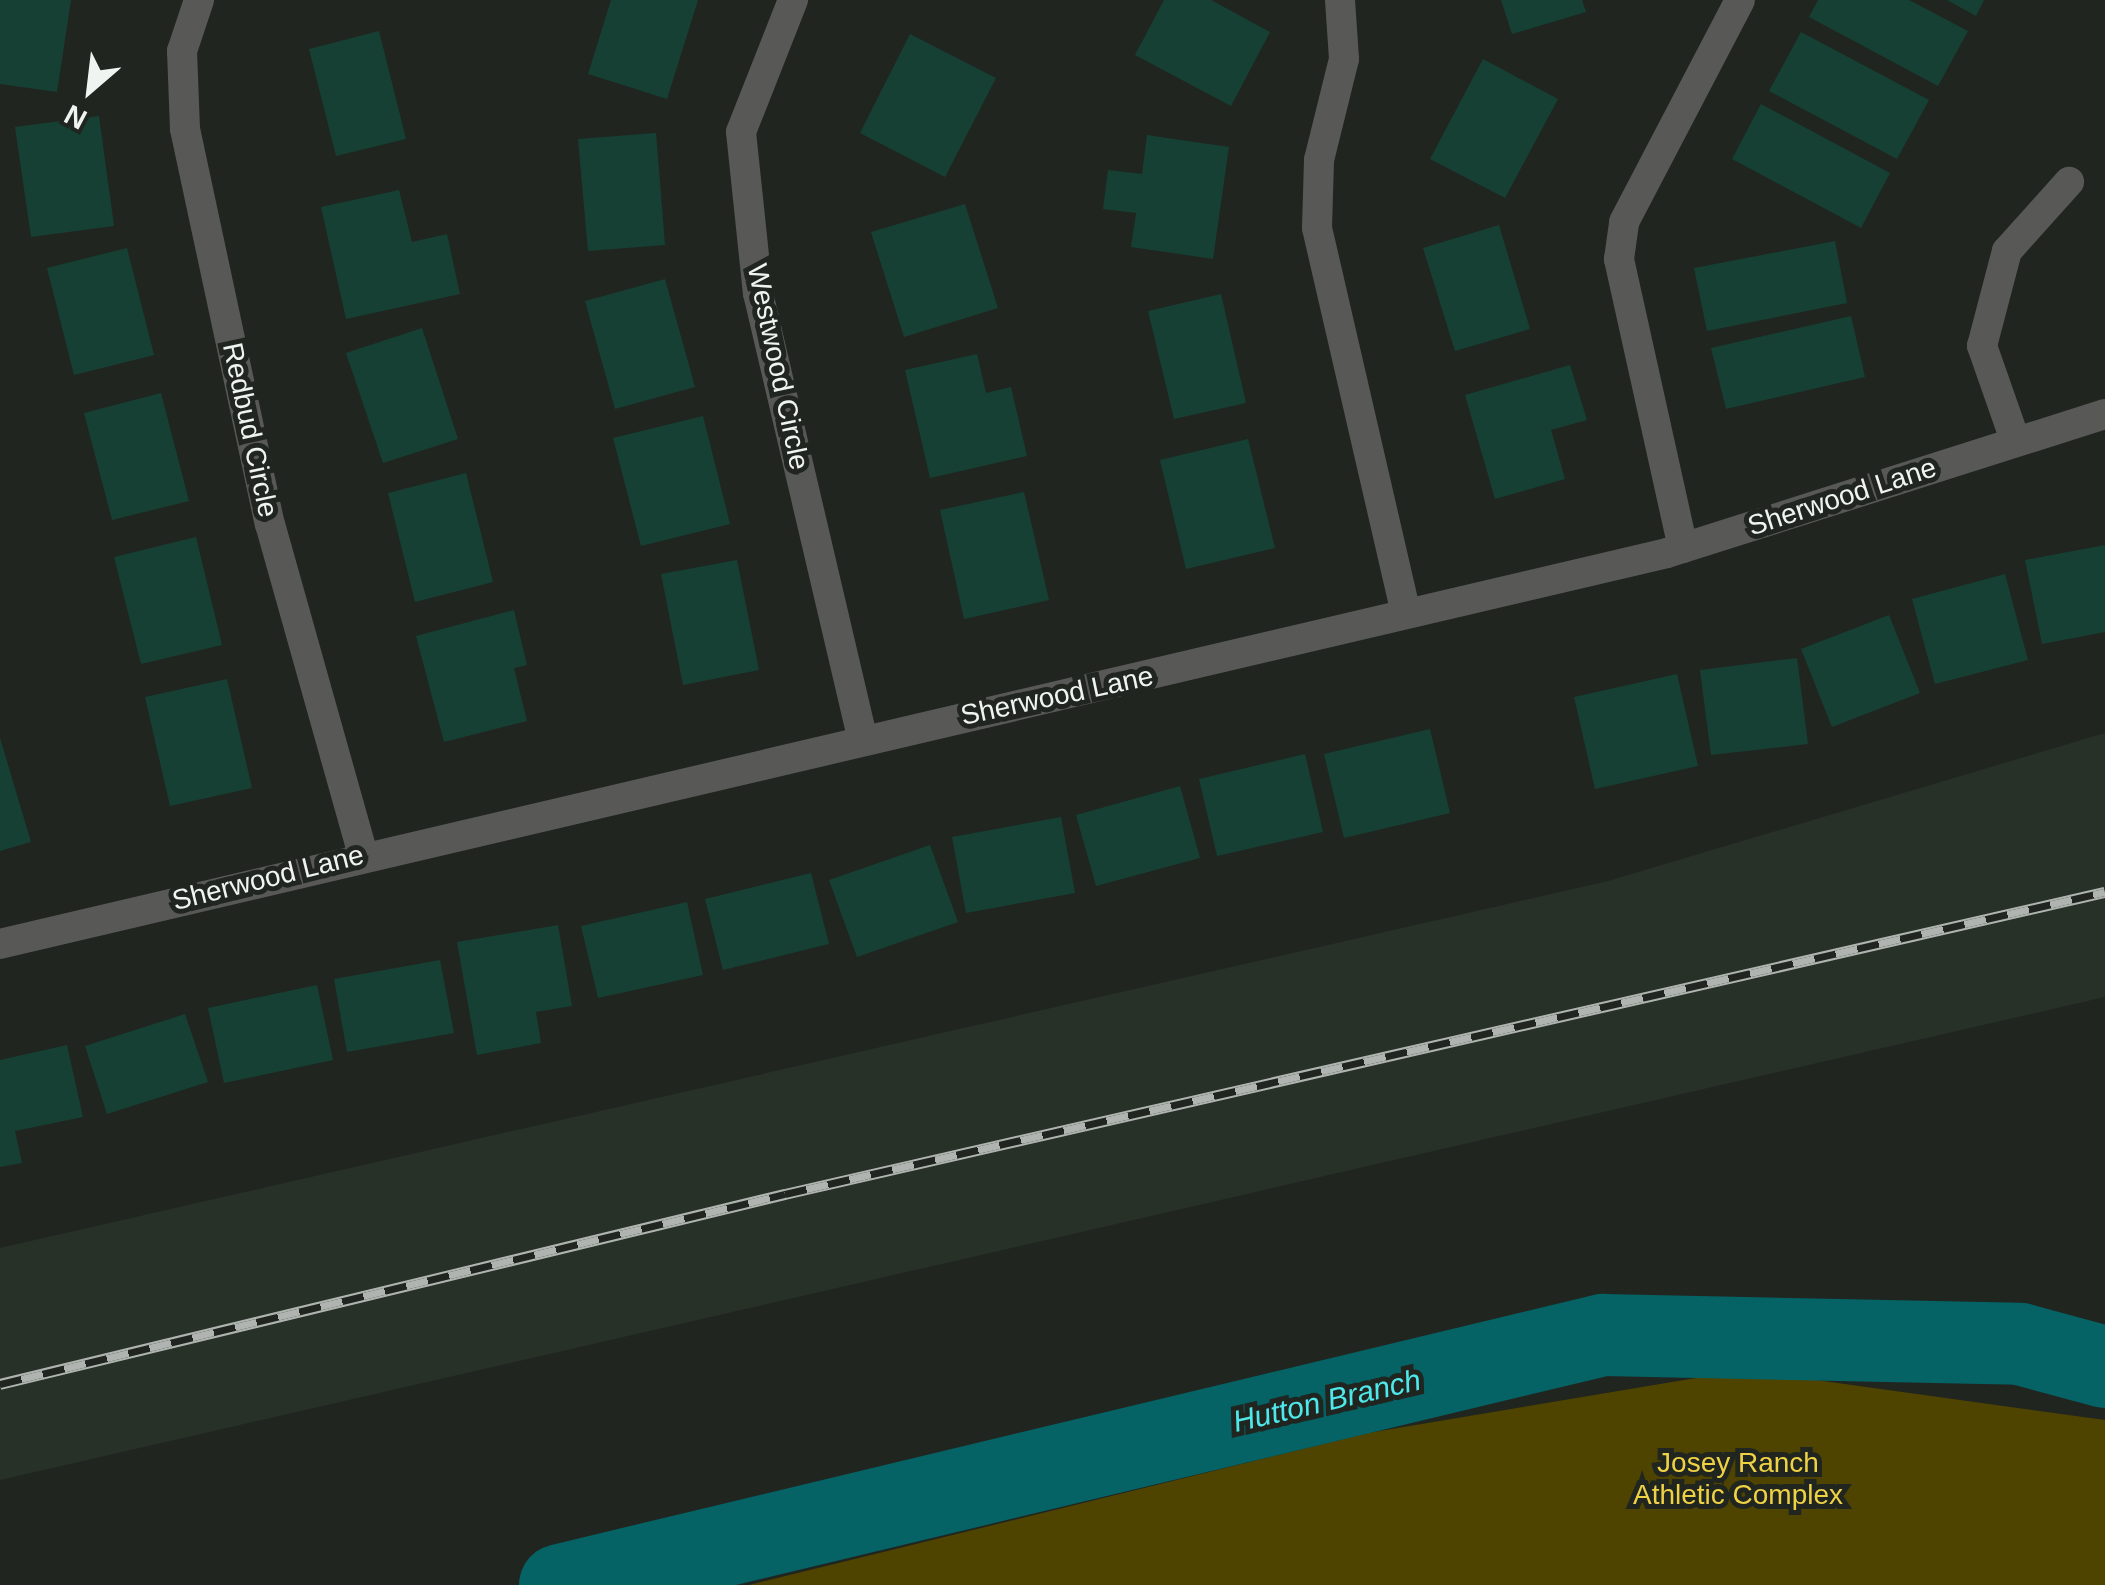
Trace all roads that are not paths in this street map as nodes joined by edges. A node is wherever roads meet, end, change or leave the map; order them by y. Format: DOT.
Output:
graph roads {
  1 [pos="199,0"];
  2 [pos="793,0"];
  3 [pos="1340,0"];
  4 [pos="1740,0"];
  5 [pos="2069,182"];
  6 [pos="2105,414"];
  7 [pos="2015,440"];
  8 [pos="1683,548"];
  9 [pos="1406,613"];
  10 [pos="862,737"];
  11 [pos="363,855"];
  12 [pos="0,944"];
  1 -- 11 [label="street, Redbud Circle"];
  2 -- 10 [label="street, Westwood Circle"];
  3 -- 9 [label="street"];
  4 -- 8 [label="street"];
  5 -- 7 [label="street"];
  6 -- 7 [label="street, Sherwood Lane"];
  7 -- 8 [label="street, Sherwood Lane"];
  8 -- 9 [label="street, Sherwood Lane"];
  9 -- 10 [label="street, Sherwood Lane"];
  10 -- 11 [label="street, Sherwood Lane"];
  11 -- 12 [label="street, Sherwood Lane"];
}
